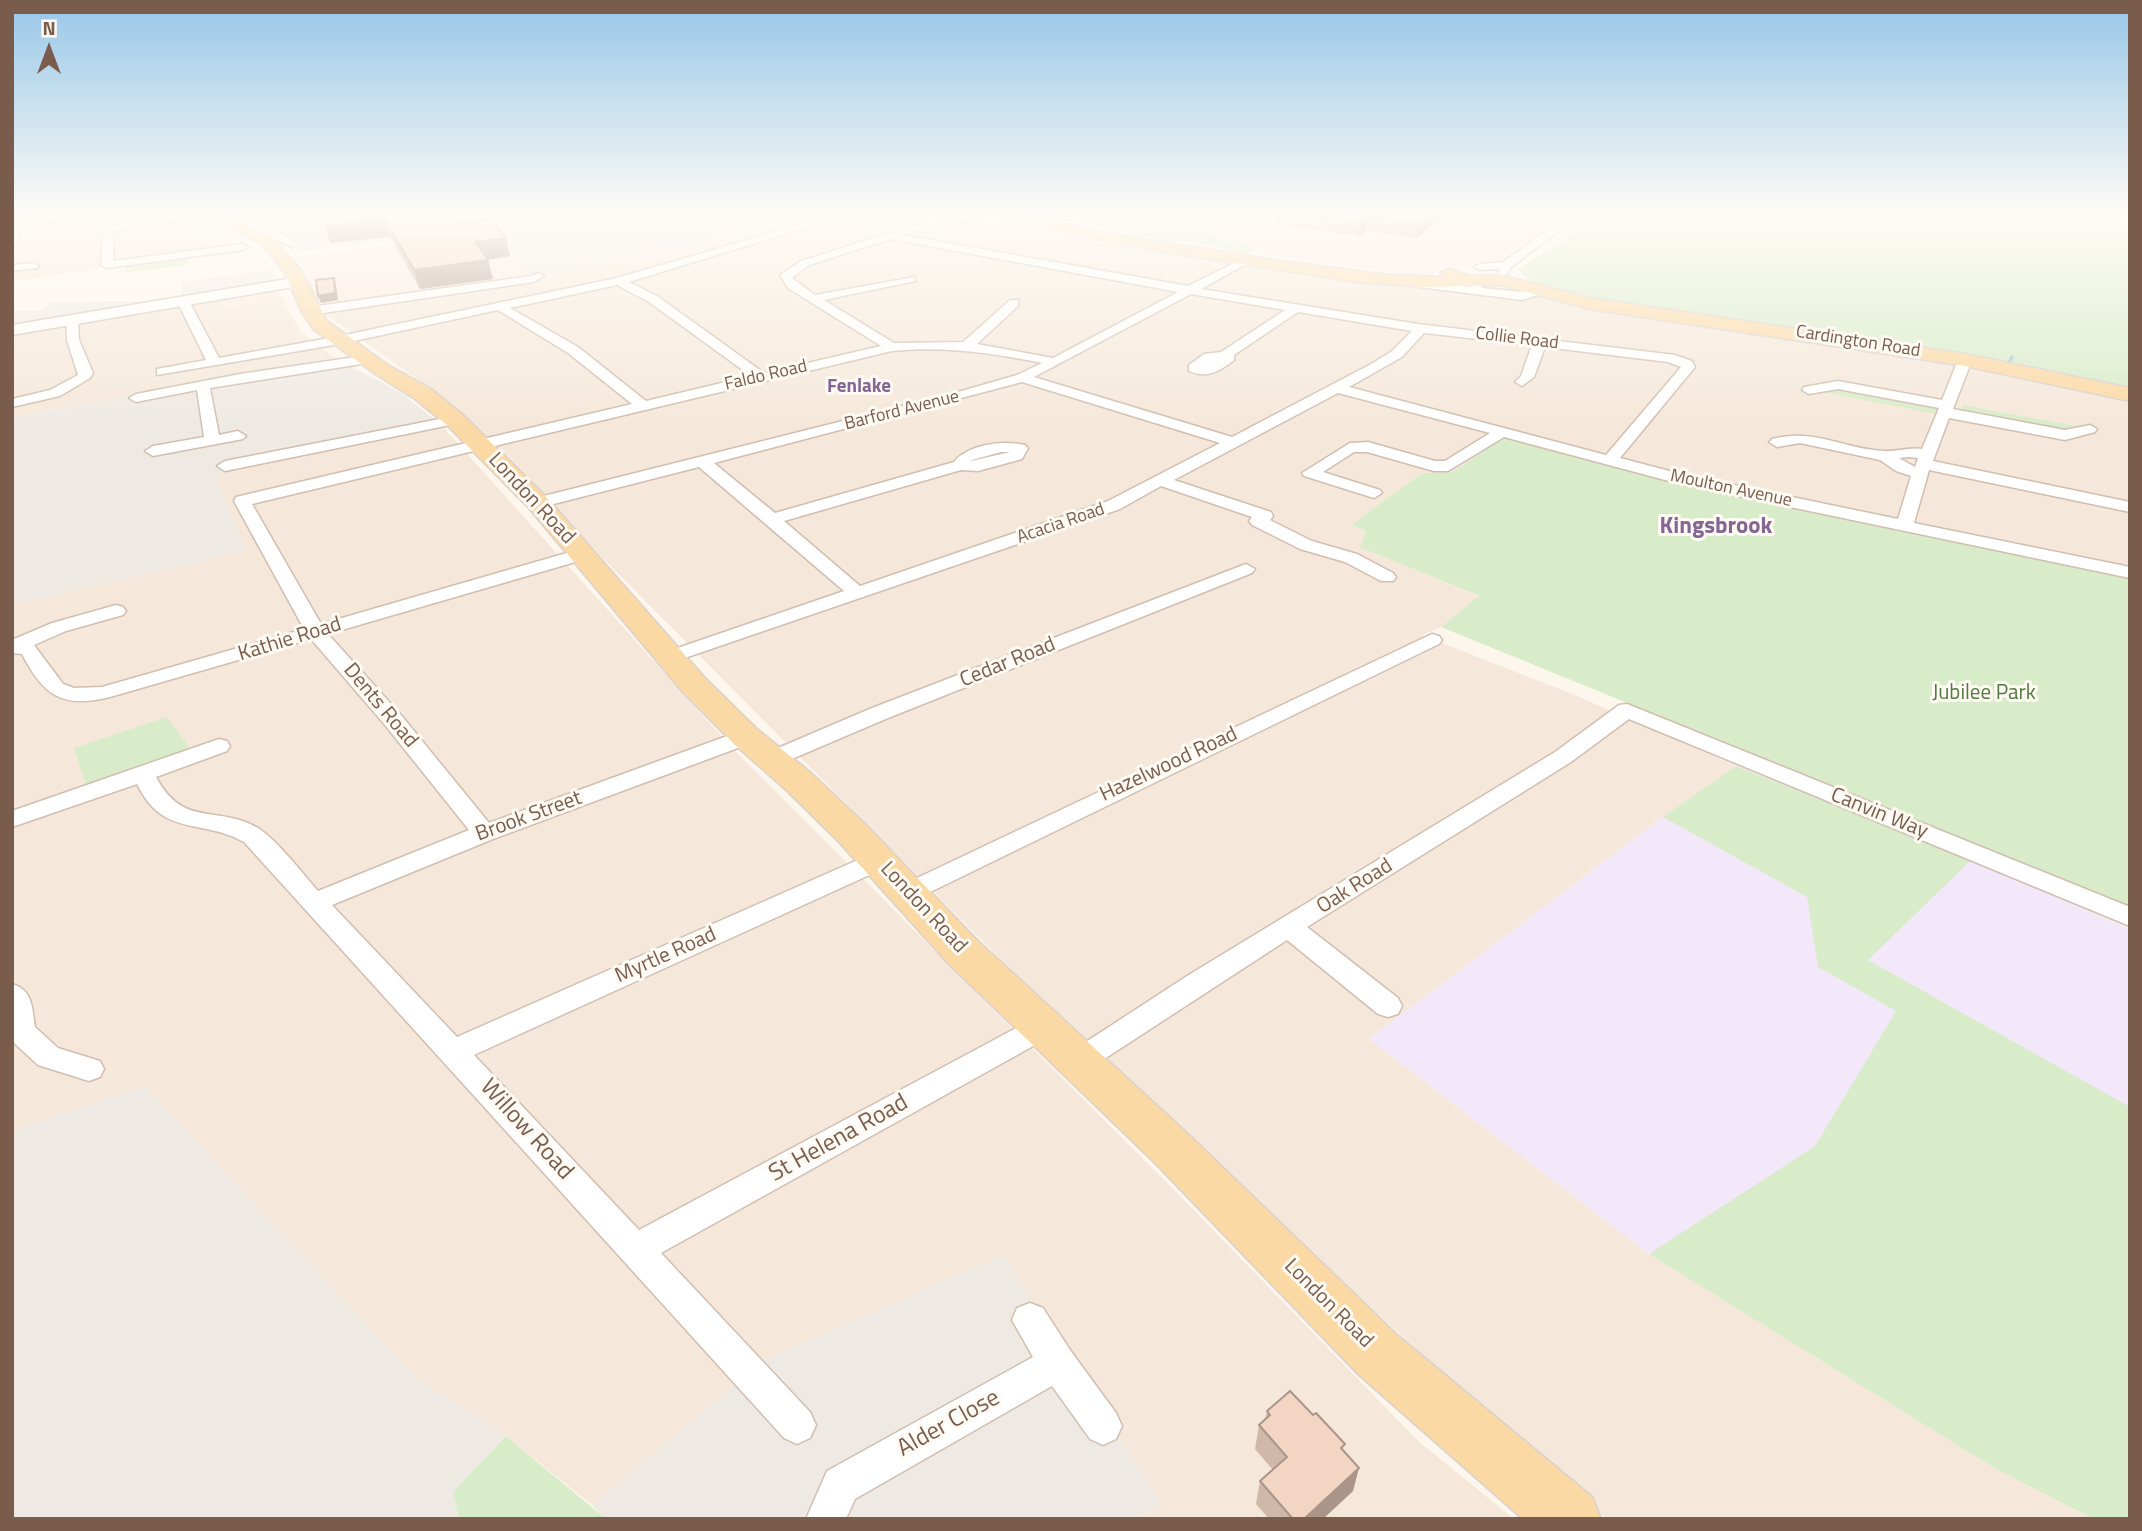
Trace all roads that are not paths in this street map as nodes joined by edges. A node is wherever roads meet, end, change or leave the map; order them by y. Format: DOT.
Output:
graph roads {
  1 [pos="284,284"];
  2 [pos="300,284"];
  3 [pos="496,284"];
  4 [pos="602,284"];
  5 [pos="626,284"];
  6 [pos="791,284"];
  7 [pos="885,284"];
  8 [pos="1158,284"];
  9 [pos="1200,284"];
  10 [pos="1454,284"];
  11 [pos="1470,284"];
  12 [pos="1477,284"];
  13 [pos="1524,284"];
  14 [pos="1423,285"];
  15 [pos="1473,286"];
  16 [pos="1189,290"];
  17 [pos="1534,290"];
  18 [pos="814,299"];
  19 [pos="183,301"];
  20 [pos="1014,303"];
  21 [pos="499,306"];
  22 [pos="1296,308"];
  23 [pos="310,311"];
  24 [pos="72,320"];
  25 [pos="1418,328"];
  26 [pos="12,330"];
  27 [pos="340,340"];
  28 [pos="1540,342"];
  29 [pos="968,345"];
  30 [pos="892,347"];
  31 [pos="1226,355"];
  32 [pos="369,359"];
  33 [pos="1965,360"];
  34 [pos="214,362"];
  35 [pos="1055,362"];
  36 [pos="162,372"];
  37 [pos="761,377"];
  38 [pos="1021,378"];
  39 [pos="1522,382"];
  40 [pos="203,385"];
  41 [pos="1336,388"];
  42 [pos="1809,390"];
  43 [pos="2130,395"];
  44 [pos="136,397"];
  45 [pos="12,403"];
  46 [pos="642,405"];
  47 [pos="1944,408"];
  48 [pos="455,420"];
  49 [pos="1787,427"];
  50 [pos="2091,429"];
  51 [pos="1502,432"];
  52 [pos="237,436"];
  53 [pos="1800,438"];
  54 [pos="212,441"];
  55 [pos="1233,442"];
  56 [pos="1777,442"];
  57 [pos="480,444"];
  58 [pos="153,451"];
  59 [pos="1885,456"];
  60 [pos="1610,460"];
  61 [pos="702,461"];
  62 [pos="1924,464"];
  63 [pos="960,465"];
  64 [pos="225,466"];
  65 [pos="1161,481"];
  66 [pos="1374,493"];
  67 [pos="242,501"];
  68 [pos="538,503"];
  69 [pos="2130,508"];
  70 [pos="772,519"];
  71 [pos="1905,525"];
  72 [pos="583,554"];
  73 [pos="1246,569"];
  74 [pos="2130,573"];
  75 [pos="1387,577"];
  76 [pos="856,593"];
  77 [pos="116,611"];
  78 [pos="317,632"];
  79 [pos="1432,640"];
  80 [pos="14,646"];
  81 [pos="670,657"];
  82 [pos="1628,710"];
  83 [pos="219,746"];
  84 [pos="759,748"];
  85 [pos="143,774"];
  86 [pos="14,824"];
  87 [pos="484,833"];
  88 [pos="878,860"];
  89 [pos="906,893"];
  90 [pos="315,902"];
  91 [pos="2130,917"];
  92 [pos="1290,928"];
  93 [pos="12,994"];
  94 [pos="1388,1006"];
  95 [pos="1043,1027"];
  96 [pos="454,1051"];
  97 [pos="1079,1061"];
  98 [pos="89,1069"];
  99 [pos="634,1250"];
  100 [pos="1030,1320"];
  101 [pos="1057,1363"];
  102 [pos="797,1425"];
  103 [pos="1103,1426"];
  104 [pos="833,1502"];
  105 [pos="1570,1519"];
  1 -- 19 [label="street"];
  2 -- 23 [label="main road, London Road"];
  3 -- 23 [label="street"];
  4 -- 21 [label="street"];
  5 -- 37 [label="street"];
  6 -- 18 [label="street"];
  7 -- 18 [label="street"];
  8 -- 16 [label="street, Collie Road"];
  9 -- 16 [label="street, Barford Avenue"];
  10 -- 15 [label="main road, Cardington Road"];
  11 -- 15 [label="main road"];
  12 -- 15 [label="main road"];
  13 -- 17 [label="main road, Cardington Road"];
  14 -- 15 [label="street, Cardington Road"];
  15 -- 17 [label="street, Cardington Road"];
  16 -- 22 [label="street, Collie Road"];
  16 -- 35 [label="street, Barford Avenue"];
  17 -- 33 [label="main road, Cardington Road"];
  18 -- 30 [label="street"];
  19 -- 24 [label="street"];
  19 -- 34 [label="street"];
  20 -- 29 [label="street"];
  21 -- 27 [label="street"];
  21 -- 46 [label="street"];
  22 -- 25 [label="street, Collie Road"];
  22 -- 31 [label="street"];
  23 -- 27 [label="main road, London Road"];
  24 -- 26 [label="street"];
  24 -- 45 [label="street"];
  25 -- 28 [label="street, Collie Road"];
  25 -- 41 [label="street, Acacia Road"];
  27 -- 32 [label="main road, London Road"];
  27 -- 34 [label="street"];
  28 -- 39 [label="street"];
  28 -- 60 [label="street, Collie Road"];
  29 -- 30 [label="street, Faldo Road"];
  29 -- 35 [label="street, Faldo Road"];
  30 -- 37 [label="street, Faldo Road"];
  32 -- 40 [label="street"];
  32 -- 48 [label="main road, London Road"];
  33 -- 43 [label="main road, Cardington Road"];
  33 -- 47 [label="street"];
  34 -- 36 [label="street"];
  35 -- 38 [label="street, Barford Avenue"];
  37 -- 46 [label="street, Faldo Road"];
  38 -- 55 [label="street"];
  38 -- 61 [label="street, Barford Avenue"];
  40 -- 44 [label="street"];
  40 -- 54 [label="street"];
  41 -- 51 [label="street, Moulton Avenue"];
  41 -- 55 [label="street, Acacia Road"];
  42 -- 47 [label="street"];
  46 -- 57 [label="street, Faldo Road"];
  47 -- 50 [label="street"];
  47 -- 62 [label="street"];
  48 -- 57 [label="main road, London Road"];
  48 -- 64 [label="street"];
  49 -- 53 [label="street"];
  51 -- 60 [label="street, Moulton Avenue"];
  51 -- 66 [label="street"];
  52 -- 54 [label="street"];
  53 -- 56 [label="street"];
  53 -- 59 [label="street"];
  54 -- 58 [label="street"];
  55 -- 65 [label="street, Acacia Road"];
  57 -- 67 [label="street, Faldo Road"];
  57 -- 68 [label="main road, London Road"];
  59 -- 62 [label="street"];
  60 -- 71 [label="street, Moulton Avenue"];
  61 -- 68 [label="street, Barford Avenue"];
  61 -- 70 [label="street"];
  62 -- 69 [label="street"];
  62 -- 71 [label="street"];
  63 -- 70 [label="street"];
  65 -- 75 [label="street"];
  65 -- 76 [label="street, Acacia Road"];
  67 -- 78 [label="street, Dents Road"];
  68 -- 72 [label="main road, London Road"];
  70 -- 76 [label="street"];
  71 -- 74 [label="street, Moulton Avenue"];
  72 -- 78 [label="street, Kathie Road"];
  72 -- 81 [label="main road, London Road"];
  73 -- 84 [label="street, Cedar Road"];
  76 -- 81 [label="street, Acacia Road"];
  77 -- 80 [label="street, Kathie Road"];
  78 -- 80 [label="street, Kathie Road"];
  78 -- 87 [label="street, Dents Road"];
  79 -- 89 [label="street, Hazelwood Road"];
  81 -- 84 [label="main road, London Road"];
  82 -- 91 [label="street, Canvin Way"];
  82 -- 92 [label="street, Oak Road"];
  83 -- 85 [label="street"];
  84 -- 87 [label="street, Brook Street"];
  84 -- 88 [label="main road, London Road"];
  85 -- 86 [label="street"];
  85 -- 90 [label="street, Willow Road"];
  87 -- 90 [label="street, Brook Street"];
  88 -- 89 [label="main road, London Road"];
  88 -- 96 [label="street, Myrtle Road"];
  89 -- 95 [label="main road, London Road"];
  90 -- 96 [label="street, Willow Road"];
  92 -- 94 [label="street"];
  92 -- 97 [label="street, Oak Road"];
  93 -- 98 [label="street"];
  95 -- 97 [label="main road, London Road"];
  95 -- 99 [label="street, St Helena Road"];
  96 -- 99 [label="street, Willow Road"];
  97 -- 105 [label="main road, London Road"];
  99 -- 102 [label="street, Willow Road"];
  100 -- 101 [label="street"];
  101 -- 103 [label="street"];
  101 -- 104 [label="street, Alder Close"];
}
